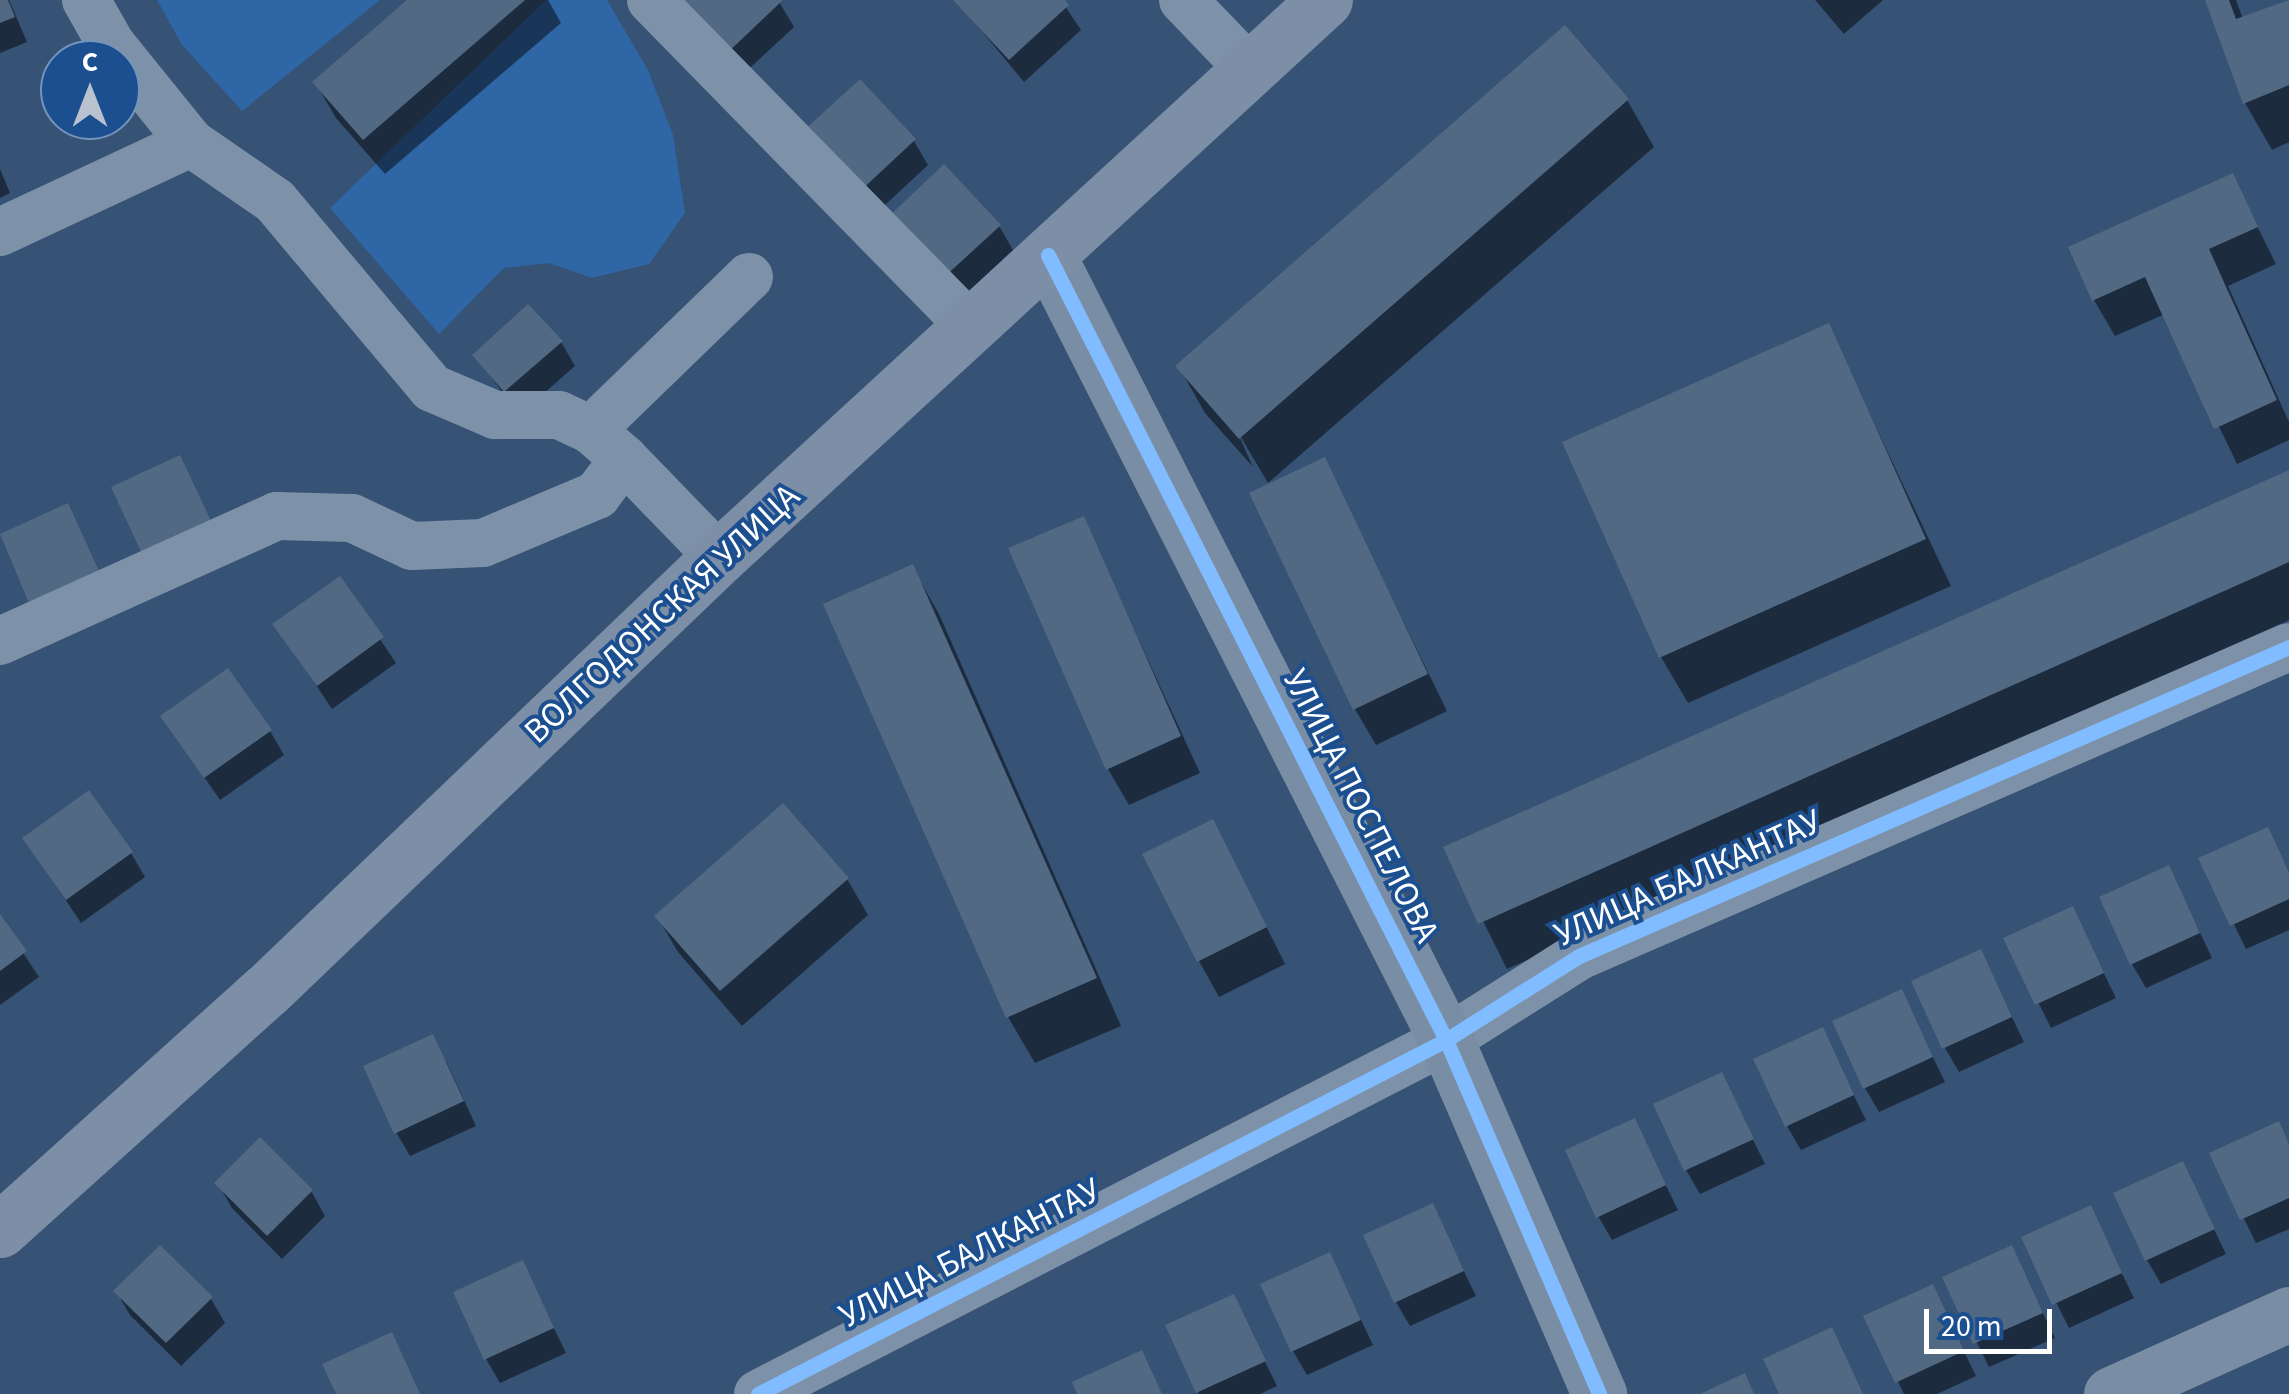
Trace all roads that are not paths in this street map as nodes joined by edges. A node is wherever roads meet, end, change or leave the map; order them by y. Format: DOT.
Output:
graph roads {
  1 [pos="86,0"];
  2 [pos="651,0"];
  3 [pos="1184,0"];
  4 [pos="1325,0"];
  5 [pos="1252,72"];
  6 [pos="192,143"];
  7 [pos="0,232"];
  8 [pos="1048,255"];
  9 [pos="750,276"];
  10 [pos="972,328"];
  11 [pos="607,444"];
  12 [pos="719,557"];
  13 [pos="0,641"];
  14 [pos="2289,647"];
  15 [pos="1446,1040"];
  16 [pos="0,1230"];
  17 [pos="2289,1314"];
  18 [pos="758,1394"];
  19 [pos="1599,1394"];
  20 [pos="2111,1394"];
  1 -- 6 [label="street"];
  2 -- 10 [label="street"];
  3 -- 5 [label="street"];
  4 -- 5 [label="main road, ВОЛГОДОНСКАЯ УЛИЦА"];
  5 -- 8 [label="main road, ВОЛГОДОНСКАЯ УЛИЦА"];
  6 -- 7 [label="street"];
  6 -- 11 [label="street"];
  8 -- 10 [label="main road, ВОЛГОДОНСКАЯ УЛИЦА"];
  8 -- 15 [label="street, УЛИЦА ПОСПЕЛОВА"];
  9 -- 11 [label="street"];
  10 -- 12 [label="main road, ВОЛГОДОНСКАЯ УЛИЦА"];
  11 -- 12 [label="street"];
  11 -- 13 [label="street"];
  12 -- 16 [label="main road, ВОЛГОДОНСКАЯ УЛИЦА"];
  14 -- 15 [label="street, УЛИЦА БАЛКАНТАУ"];
  15 -- 18 [label="street, УЛИЦА БАЛКАНТАУ"];
  15 -- 19 [label="street, УЛИЦА ПОСПЕЛОВА"];
  17 -- 20 [label="street"];
}
